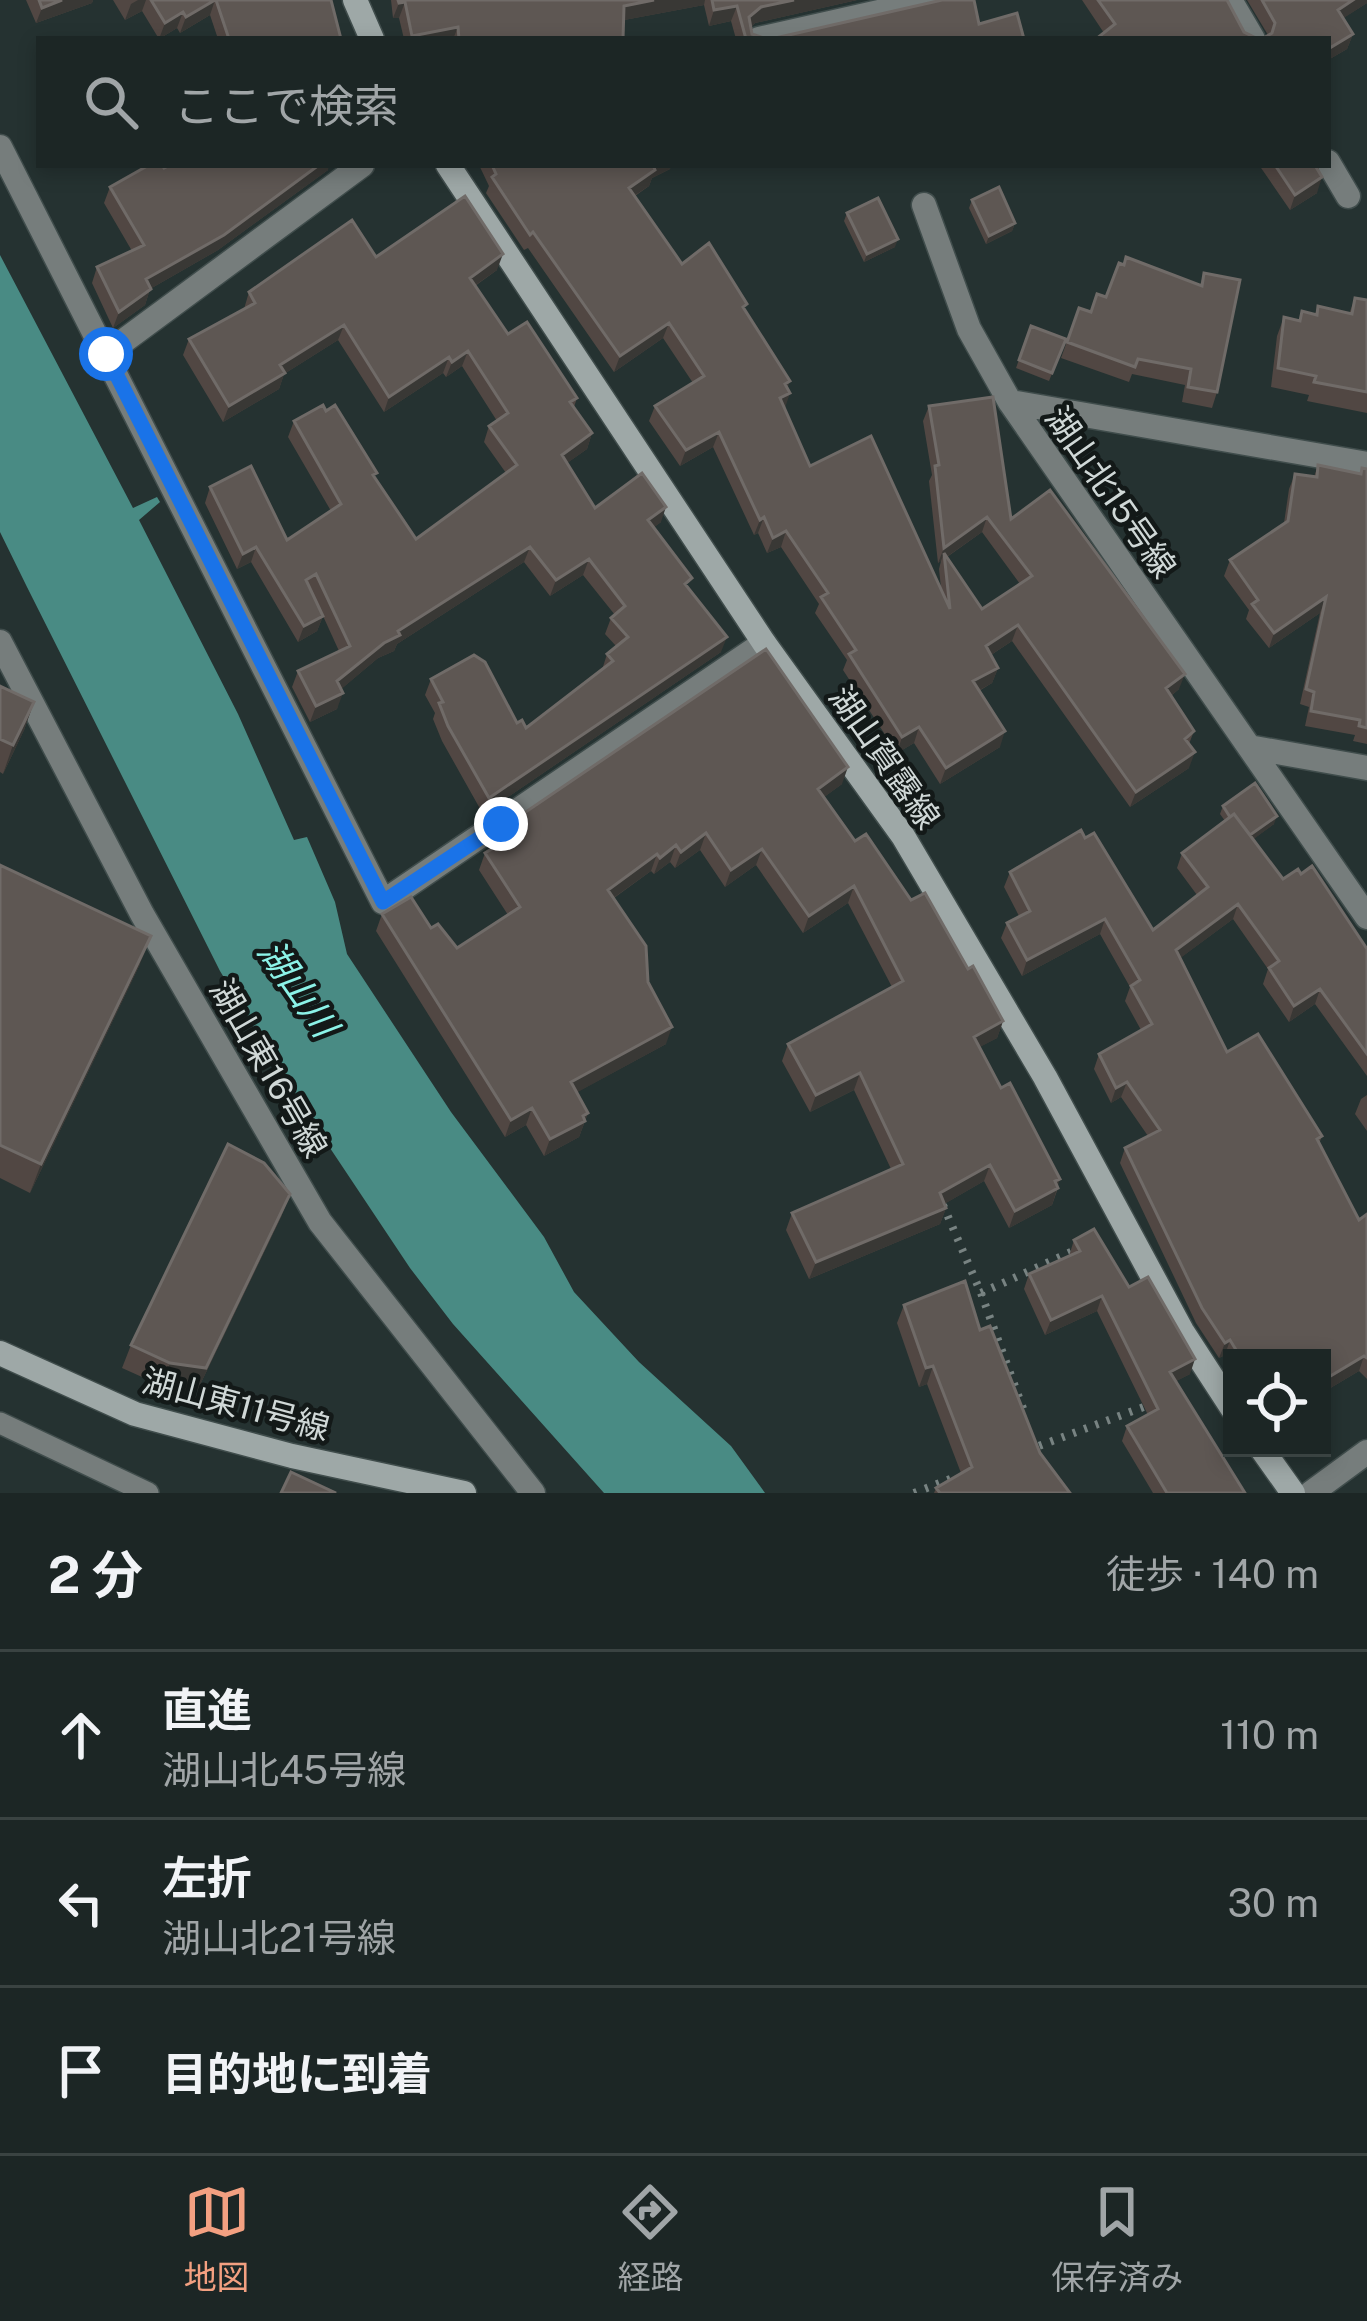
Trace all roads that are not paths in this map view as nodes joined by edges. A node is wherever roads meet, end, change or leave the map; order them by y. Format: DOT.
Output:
graph roads {
  1 [pos="355,0"];
  2 [pos="932,0"];
  3 [pos="1230,0"];
  4 [pos="371,36"];
  5 [pos="772,36"];
  6 [pos="1251,36"];
  7 [pos="0,147"];
  8 [pos="1331,167"];
  9 [pos="358,168"];
  10 [pos="450,168"];
  11 [pos="1348,196"];
  12 [pos="924,205"];
  13 [pos="106,354"];
  14 [pos="1010,402"];
  15 [pos="1367,464"];
  16 [pos="0,642"];
  17 [pos="764,643"];
  18 [pos="1249,747"];
  19 [pos="1367,769"];
  20 [pos="1367,916"];
  21 [pos="0,1353"];
  22 [pos="1223,1396"];
  23 [pos="0,1423"];
  24 [pos="1367,1452"];
  25 [pos="1267,1457"];
  26 [pos="148,1493"];
  27 [pos="464,1493"];
  28 [pos="533,1493"];
  29 [pos="1293,1493"];
  30 [pos="1311,1493"];
  1 -- 4 [label="street"];
  2 -- 5 [label="street"];
  3 -- 6 [label="street"];
  7 -- 13 [label="street"];
  8 -- 11 [label="street"];
  9 -- 13 [label="street"];
  10 -- 17 [label="street, 湖山賀露線"];
  12 -- 14 [label="street"];
  13 -- 17 [label="street"];
  14 -- 15 [label="street, 湖山北15号線"];
  14 -- 18 [label="street, 湖山北15号線"];
  16 -- 28 [label="street, 湖山東16号線"];
  17 -- 22 [label="street, 湖山賀露線"];
  18 -- 19 [label="street"];
  18 -- 20 [label="street, 湖山北15号線"];
  21 -- 27 [label="street, 湖山東11号線"];
  23 -- 26 [label="lane"];
  24 -- 30 [label="street"];
  25 -- 29 [label="street"];
}
